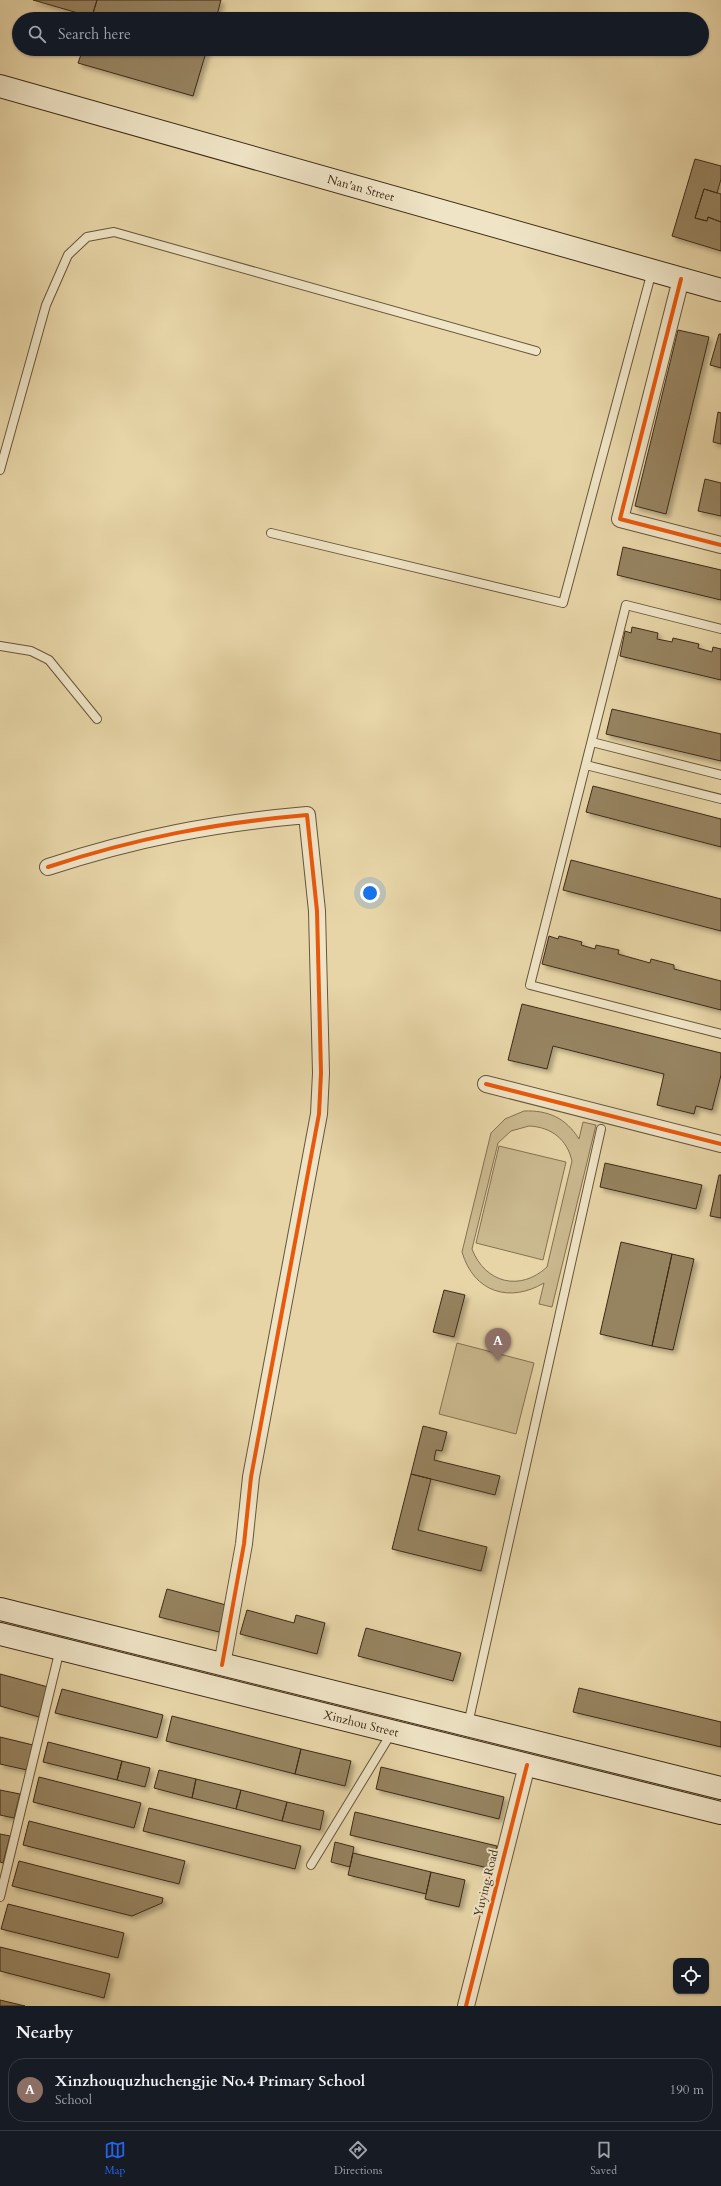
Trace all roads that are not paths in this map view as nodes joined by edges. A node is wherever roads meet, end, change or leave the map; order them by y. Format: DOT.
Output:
graph roads {
  1 [pos="0,86"];
  2 [pos="652,270"];
  3 [pos="681,279"];
  4 [pos="721,290"];
  5 [pos="536,351"];
  6 [pos="0,470"];
  7 [pos="271,533"];
  8 [pos="721,545"];
  9 [pos="721,629"];
  10 [pos="0,646"];
  11 [pos="97,719"];
  12 [pos="592,742"];
  13 [pos="586,765"];
  14 [pos="721,774"];
  15 [pos="721,799"];
  16 [pos="48,867"];
  17 [pos="721,1034"];
  18 [pos="486,1084"];
  19 [pos="601,1129"];
  20 [pos="721,1144"];
  21 [pos="0,1610"];
  22 [pos="0,1634"];
  23 [pos="60,1649"];
  24 [pos="222,1665"];
  25 [pos="468,1725"];
  26 [pos="392,1731"];
  27 [pos="527,1765"];
  28 [pos="721,1788"];
  29 [pos="721,1813"];
  30 [pos="310,1865"];
  31 [pos="3,1871"];
  32 [pos="0,1897"];
  33 [pos="466,2006"];
  1 -- 2 [label="main road, Nan'an Street"];
  2 -- 3 [label="main road, Nan'an Street"];
  2 -- 7 [label="lane"];
  3 -- 4 [label="main road, Nan'an Street"];
  3 -- 8 [label="street"];
  5 -- 6 [label="lane"];
  9 -- 12 [label="lane"];
  10 -- 11 [label="lane"];
  12 -- 13 [label="lane"];
  12 -- 14 [label="lane"];
  13 -- 15 [label="lane"];
  13 -- 17 [label="lane"];
  16 -- 24 [label="street"];
  18 -- 20 [label="street"];
  19 -- 25 [label="lane"];
  21 -- 24 [label="main road, Xinzhou Street"];
  22 -- 23 [label="main road, Xinzhou Street"];
  23 -- 26 [label="main road, Xinzhou Street"];
  23 -- 31 [label="lane"];
  24 -- 25 [label="main road, Xinzhou Street"];
  25 -- 28 [label="main road, Xinzhou Street"];
  26 -- 27 [label="main road, Xinzhou Street"];
  26 -- 30 [label="lane"];
  27 -- 29 [label="main road, Xinzhou Street"];
  27 -- 33 [label="street, Yuying Road"];
  31 -- 32 [label="lane"];
}
